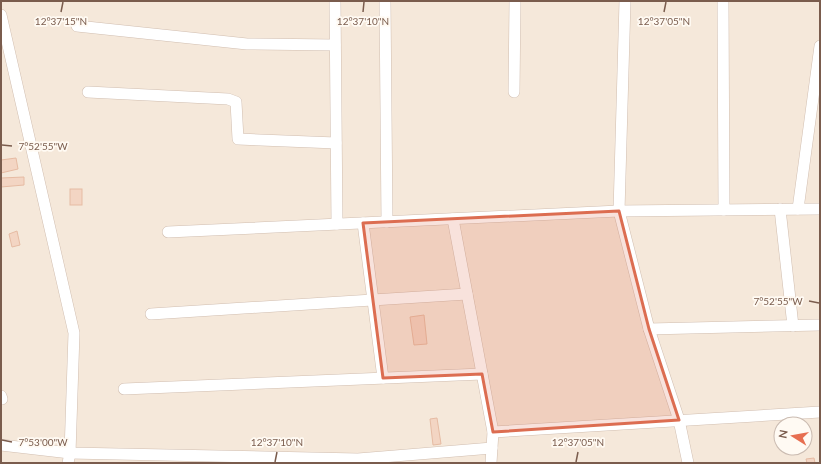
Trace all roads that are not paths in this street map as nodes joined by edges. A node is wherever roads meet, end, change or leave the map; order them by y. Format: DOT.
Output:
graph roads {
  1 [pos="334,1"];
  2 [pos="385,1"];
  3 [pos="515,1"];
  4 [pos="625,1"];
  5 [pos="723,1"];
  6 [pos="1,15"];
  7 [pos="77,26"];
  8 [pos="335,45"];
  9 [pos="820,46"];
  10 [pos="88,92"];
  11 [pos="514,92"];
  12 [pos="816,103"];
  13 [pos="336,143"];
  14 [pos="780,209"];
  15 [pos="798,209"];
  16 [pos="820,209"];
  17 [pos="724,210"];
  18 [pos="619,211"];
  19 [pos="453,219"];
  20 [pos="387,222"];
  21 [pos="363,223"];
  22 [pos="337,224"];
  23 [pos="168,232"];
  24 [pos="467,294"];
  25 [pos="373,300"];
  26 [pos="151,314"];
  27 [pos="820,325"];
  28 [pos="793,326"];
  29 [pos="649,329"];
  30 [pos="482,374"];
  31 [pos="382,378"];
  32 [pos="124,389"];
  33 [pos="820,412"];
  34 [pos="679,420"];
  35 [pos="493,432"];
  36 [pos="1,445"];
  37 [pos="492,448"];
  38 [pos="69,458"];
  39 [pos="491,463"];
  40 [pos="688,463"];
  1 -- 8 [label="street"];
  2 -- 20 [label="street"];
  3 -- 11 [label="street"];
  4 -- 18 [label="street"];
  5 -- 17 [label="street"];
  6 -- 38 [label="street"];
  7 -- 8 [label="street"];
  8 -- 13 [label="street"];
  9 -- 12 [label="street"];
  10 -- 13 [label="street"];
  12 -- 15 [label="street"];
  13 -- 22 [label="street"];
  14 -- 15 [label="street"];
  14 -- 17 [label="street"];
  14 -- 28 [label="street"];
  15 -- 16 [label="street"];
  17 -- 18 [label="street"];
  18 -- 19 [label="street"];
  18 -- 29 [label="street"];
  19 -- 20 [label="street"];
  19 -- 24 [label="street"];
  20 -- 21 [label="street"];
  21 -- 22 [label="street"];
  21 -- 25 [label="street"];
  22 -- 23 [label="street"];
  24 -- 25 [label="street"];
  24 -- 30 [label="street"];
  25 -- 26 [label="street"];
  25 -- 31 [label="street"];
  27 -- 28 [label="street"];
  28 -- 29 [label="street"];
  29 -- 34 [label="street"];
  30 -- 31 [label="street"];
  30 -- 35 [label="street"];
  31 -- 32 [label="street"];
  33 -- 34 [label="street"];
  34 -- 35 [label="street"];
  34 -- 40 [label="street"];
  35 -- 37 [label="street"];
  36 -- 38 [label="street"];
  37 -- 38 [label="street"];
  37 -- 39 [label="street"];
}
